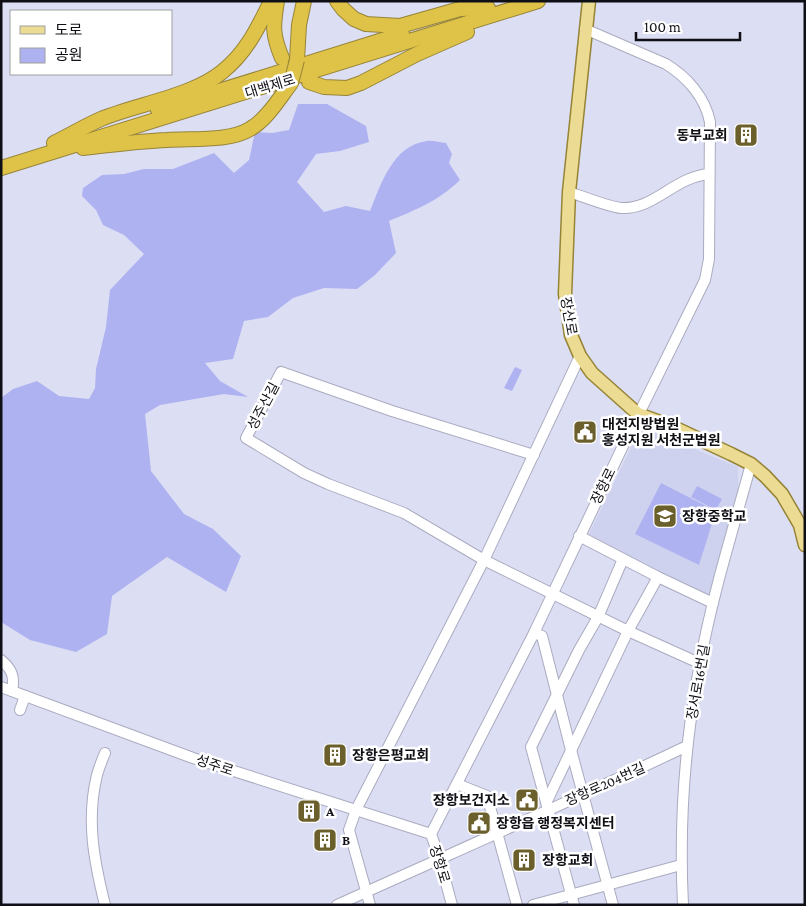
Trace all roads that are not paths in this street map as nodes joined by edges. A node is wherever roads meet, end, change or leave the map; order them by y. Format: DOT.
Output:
graph roads {
  1 [pos="272,1"];
  2 [pos="277,1"];
  3 [pos="304,1"];
  4 [pos="337,1"];
  5 [pos="508,1"];
  6 [pos="538,1"];
  7 [pos="589,1"];
  8 [pos="493,11"];
  9 [pos="585,29"];
  10 [pos="282,58"];
  11 [pos="309,82"];
  12 [pos="56,146"];
  13 [pos="1,159"];
  14 [pos="1,168"];
  15 [pos="709,174"];
  16 [pos="569,192"];
  17 [pos="580,356"];
  18 [pos="638,414"];
  19 [pos="534,455"];
  20 [pos="751,464"];
  21 [pos="579,536"];
  22 [pos="805,545"];
  23 [pos="623,559"];
  24 [pos="484,560"];
  25 [pos="658,577"];
  26 [pos="552,594"];
  27 [pos="713,603"];
  28 [pos="598,617"];
  29 [pos="628,631"];
  30 [pos="534,633"];
  31 [pos="1,660"];
  32 [pos="700,663"];
  33 [pos="1,687"];
  34 [pos="12,691"];
  35 [pos="25,696"];
  36 [pos="557,697"];
  37 [pos="20,710"];
  38 [pos="687,746"];
  39 [pos="571,750"];
  40 [pos="104,753"];
  41 [pos="456,784"];
  42 [pos="584,796"];
  43 [pos="548,805"];
  44 [pos="356,810"];
  45 [pos="498,833"];
  46 [pos="431,834"];
  47 [pos="439,857"];
  48 [pos="681,865"];
  49 [pos="608,885"];
  50 [pos="366,892"];
  51 [pos="572,900"];
  52 [pos="104,905"];
  53 [pos="337,905"];
  54 [pos="370,905"];
  55 [pos="452,905"];
  56 [pos="517,905"];
  57 [pos="533,905"];
  58 [pos="613,905"];
  59 [pos="683,905"];
  1 -- 12 [label="highway"];
  2 -- 10 [label="highway"];
  3 -- 12 [label="highway, bridge"];
  4 -- 8 [label="highway"];
  5 -- 8 [label="highway, 대백제로"];
  6 -- 8 [label="highway, 대백제로"];
  7 -- 9 [label="main road, 장산로"];
  8 -- 11 [label="highway"];
  8 -- 12 [label="highway, 대백제로"];
  9 -- 15 [label="street, 장항로"];
  9 -- 16 [label="main road, 장산로"];
  12 -- 13 [label="highway, 대백제로"];
  12 -- 14 [label="highway, 대백제로"];
  15 -- 16 [label="street"];
  15 -- 18 [label="street, 장항로"];
  16 -- 17 [label="main road, 장산로"];
  17 -- 18 [label="main road, 장산로"];
  17 -- 19 [label="street"];
  18 -- 20 [label="main road, 장산로"];
  18 -- 21 [label="street, 장항로"];
  19 -- 24 [label="street"];
  19 -- 24 [label="street, 성주산길"];
  20 -- 22 [label="main road, 장산로"];
  20 -- 27 [label="street, 장서로16번길"];
  21 -- 23 [label="street"];
  21 -- 26 [label="street, 장항로"];
  23 -- 25 [label="street"];
  23 -- 28 [label="street"];
  24 -- 26 [label="street, 성주산길"];
  24 -- 44 [label="street"];
  25 -- 27 [label="street"];
  25 -- 29 [label="street"];
  26 -- 28 [label="street, 성주산길"];
  26 -- 30 [label="street, 장항로"];
  27 -- 32 [label="street, 장서로16번길"];
  28 -- 29 [label="street, 성주산길"];
  28 -- 36 [label="street"];
  29 -- 32 [label="street, 성주산길"];
  29 -- 39 [label="street"];
  30 -- 36 [label="street"];
  30 -- 41 [label="street, 장항로"];
  31 -- 34 [label="street"];
  32 -- 38 [label="street, 장서로16번길"];
  33 -- 34 [label="street, 성주로"];
  34 -- 35 [label="street, 성주로"];
  35 -- 37 [label="street"];
  35 -- 44 [label="street, 성주로"];
  36 -- 39 [label="street"];
  36 -- 43 [label="street"];
  38 -- 42 [label="street, 장항로204번길"];
  38 -- 48 [label="street, 장서로16번길"];
  39 -- 42 [label="street"];
  39 -- 43 [label="street"];
  40 -- 52 [label="street"];
  41 -- 45 [label="street"];
  41 -- 46 [label="street, 장항로"];
  42 -- 43 [label="street, 장항로204번길"];
  42 -- 49 [label="street"];
  43 -- 45 [label="street, 장항로204번길"];
  43 -- 51 [label="street"];
  44 -- 46 [label="street, 성주로"];
  44 -- 50 [label="street"];
  45 -- 47 [label="street, 장항로204번길"];
  45 -- 56 [label="street"];
  46 -- 47 [label="street, 장항로"];
  47 -- 50 [label="street, 장항로204번길"];
  47 -- 55 [label="street, 장항로"];
  48 -- 49 [label="street"];
  48 -- 59 [label="street, 장서로16번길"];
  49 -- 51 [label="street"];
  49 -- 58 [label="street"];
  50 -- 53 [label="street, 장항로204번길"];
  50 -- 54 [label="street"];
  51 -- 57 [label="street"];
}
